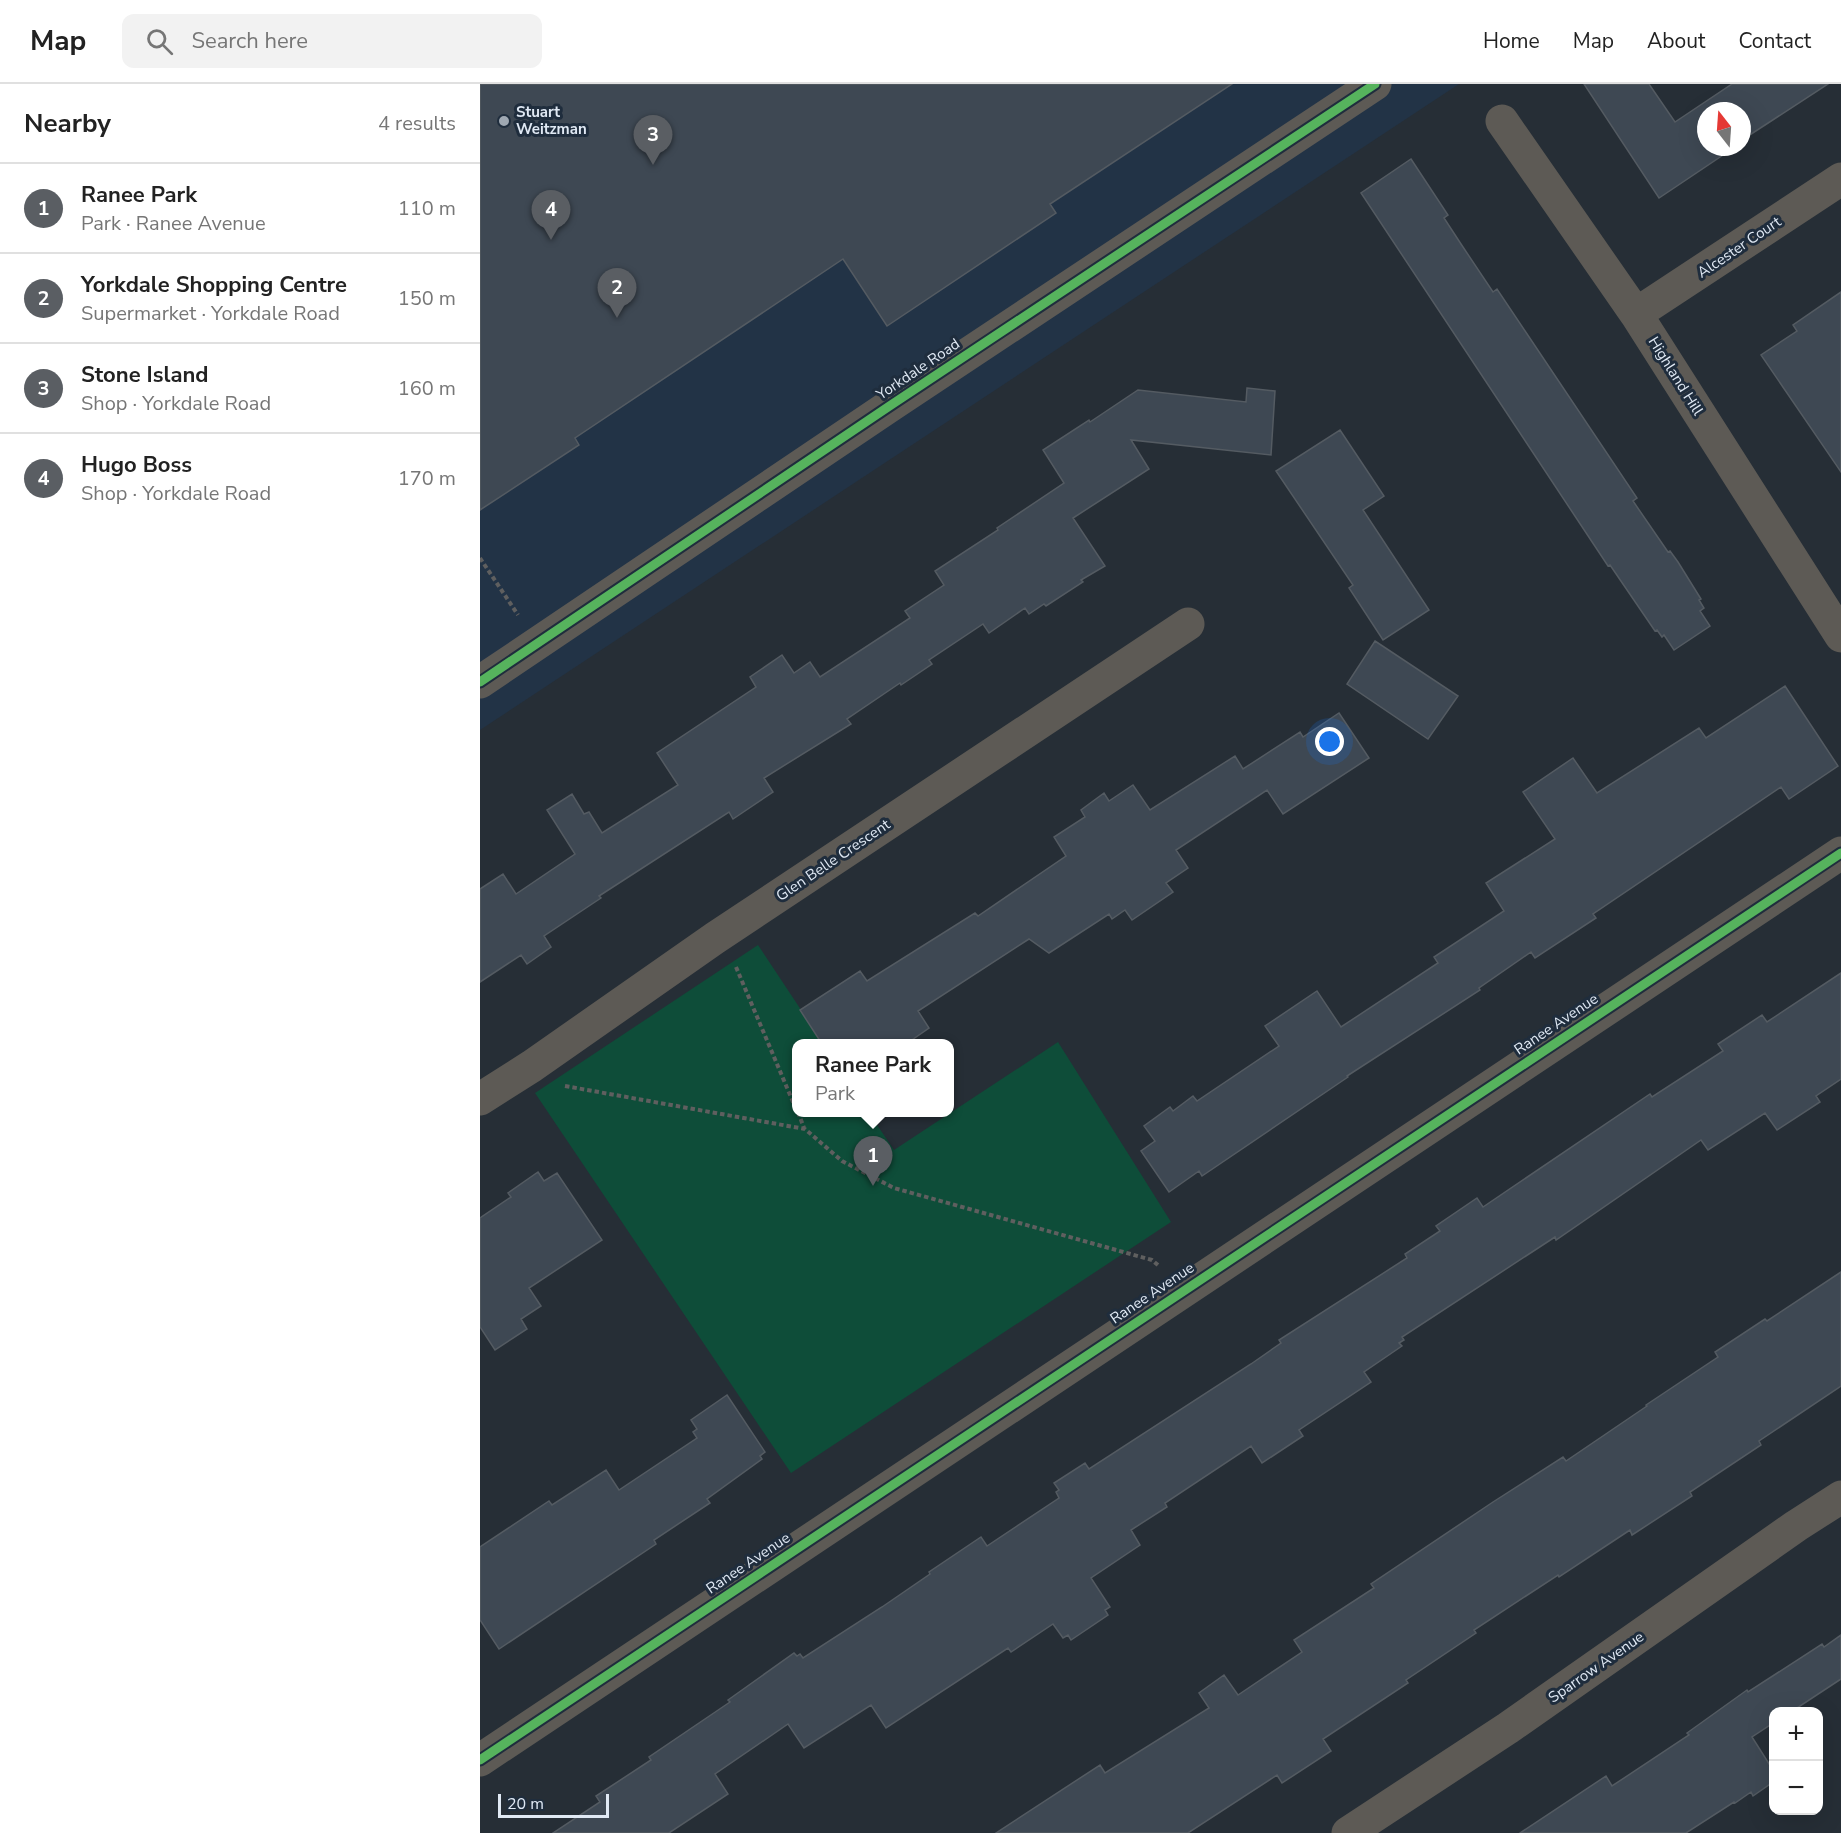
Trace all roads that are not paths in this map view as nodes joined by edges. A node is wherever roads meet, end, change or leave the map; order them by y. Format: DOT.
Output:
graph roads {
  1 [pos="1375,84"];
  2 [pos="1502,121"];
  3 [pos="1841,179"];
  4 [pos="1636,314"];
  5 [pos="1188,624"];
  6 [pos="1841,636"];
  7 [pos="480,682"];
  8 [pos="1841,853"];
  9 [pos="480,1099"];
  10 [pos="1841,1497"];
  11 [pos="480,1760"];
  12 [pos="1348,1833"];
  1 -- 7 [label="street, Yorkdale Road"];
  2 -- 4 [label="street, Highland Hill"];
  3 -- 4 [label="street, Alcester Court"];
  4 -- 6 [label="street, Highland Hill"];
  5 -- 9 [label="street, Glen Belle Crescent"];
  8 -- 11 [label="street, Ranee Avenue"];
  10 -- 12 [label="street, Sparrow Avenue"];
}
